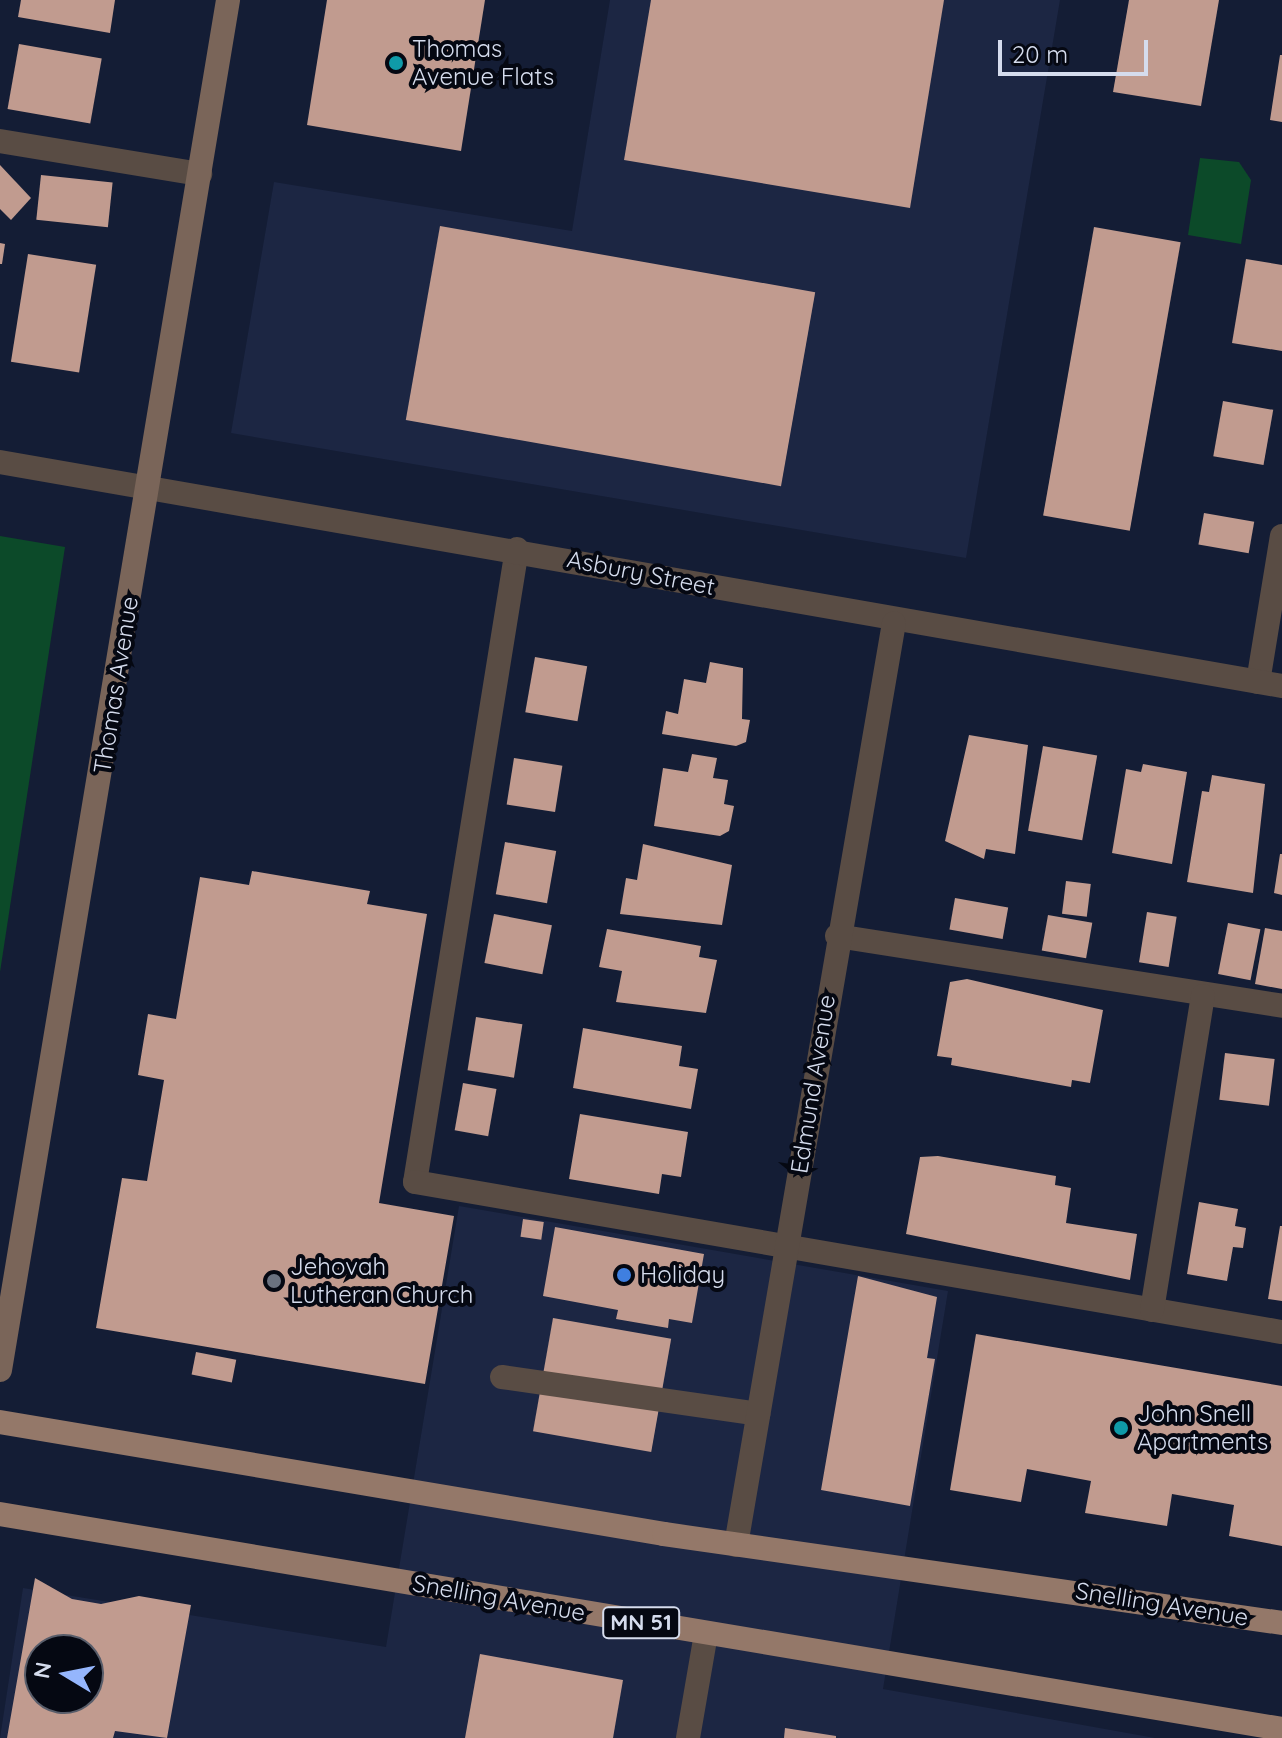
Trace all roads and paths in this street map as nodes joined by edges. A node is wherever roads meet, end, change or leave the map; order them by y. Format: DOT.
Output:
graph roads {
  1 [pos="228,0"];
  2 [pos="0,141"];
  3 [pos="200,174"];
  4 [pos="0,462"];
  5 [pos="149,488"];
  6 [pos="1282,536"];
  7 [pos="517,549"];
  8 [pos="894,623"];
  9 [pos="1270,684"];
  10 [pos="837,936"];
  11 [pos="1203,996"];
  12 [pos="1282,1006"];
  13 [pos="787,1246"];
  14 [pos="1152,1310"];
  15 [pos="1282,1332"];
  16 [pos="0,1370"];
  17 [pos="502,1377"];
  18 [pos="758,1414"];
  19 [pos="0,1422"];
  20 [pos="0,1514"];
  21 [pos="736,1545"];
  22 [pos="1282,1623"];
  23 [pos="706,1634"];
  24 [pos="1282,1729"];
  25 [pos="688,1738"];
  1 -- 3 [label="street, Thomas Avenue"];
  2 -- 3 [label="street"];
  3 -- 5 [label="street, Thomas Avenue"];
  4 -- 5 [label="street, Asbury Street"];
  5 -- 7 [label="street, Asbury Street"];
  5 -- 16 [label="street, Thomas Avenue"];
  6 -- 9 [label="street"];
  7 -- 8 [label="street, Asbury Street"];
  7 -- 13 [label="street"];
  8 -- 9 [label="street, Asbury Street"];
  8 -- 10 [label="street, Edmund Avenue"];
  10 -- 11 [label="street"];
  10 -- 13 [label="street, Edmund Avenue"];
  11 -- 12 [label="street"];
  11 -- 14 [label="street"];
  13 -- 14 [label="street"];
  13 -- 18 [label="street, Edmund Avenue"];
  14 -- 15 [label="street"];
  17 -- 18 [label="street"];
  18 -- 21 [label="street, Edmund Avenue"];
  19 -- 21 [label="main road, Snelling Avenue"];
  20 -- 23 [label="main road, Snelling Avenue / MN 51"];
  21 -- 22 [label="main road, Snelling Avenue"];
  23 -- 24 [label="main road, Snelling Avenue / MN 51"];
  23 -- 25 [label="street"];
}
